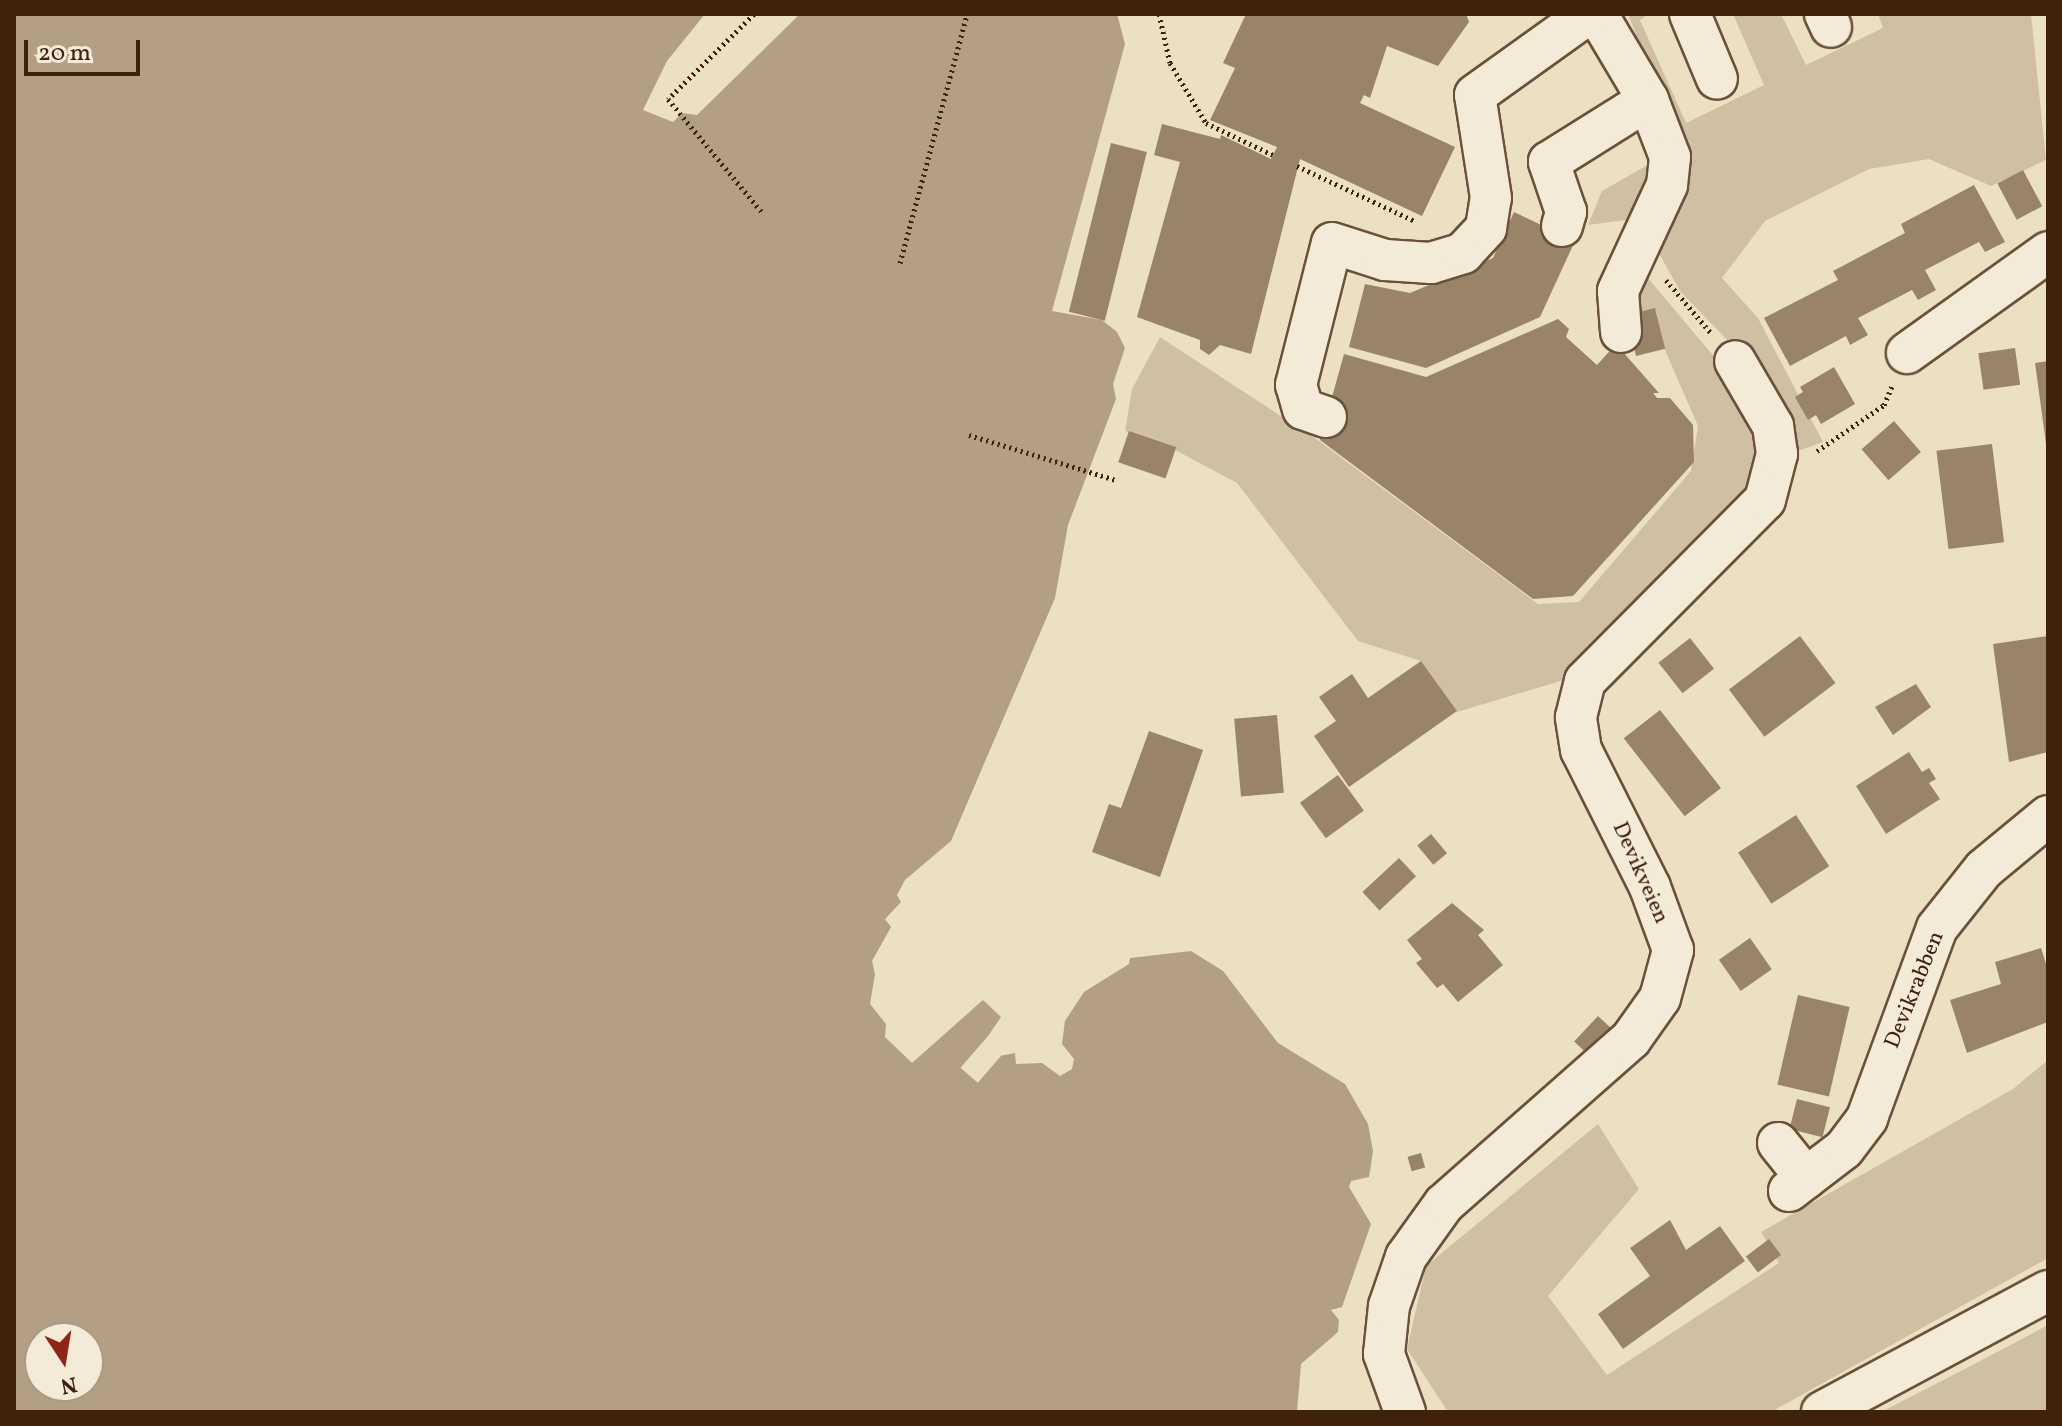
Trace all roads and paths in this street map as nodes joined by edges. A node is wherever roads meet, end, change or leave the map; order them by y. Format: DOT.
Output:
graph roads {
  1 [pos="754,14"];
  2 [pos="967,14"];
  3 [pos="1159,14"];
  4 [pos="1588,14"];
  5 [pos="1597,14"];
  6 [pos="1690,14"];
  7 [pos="1717,79"];
  8 [pos="1648,100"];
  9 [pos="1273,155"];
  10 [pos="1297,166"];
  11 [pos="761,211"];
  12 [pos="1417,222"];
  13 [pos="1562,226"];
  14 [pos="1637,245"];
  15 [pos="2048,252"];
  16 [pos="900,263"];
  17 [pos="1621,332"];
  18 [pos="1907,353"];
  19 [pos="1735,361"];
  20 [pos="1326,417"];
  21 [pos="969,435"];
  22 [pos="1116,480"];
  23 [pos="1773,481"];
  24 [pos="2048,816"];
  25 [pos="1778,1143"];
  26 [pos="2048,1291"];
  27 [pos="1405,1412"];
  28 [pos="1822,1412"];
  1 -- 11 [label="path"];
  2 -- 16 [label="path"];
  3 -- 9 [label="path"];
  4 -- 20 [label="street"];
  5 -- 8 [label="street"];
  6 -- 7 [label="street"];
  8 -- 13 [label="street"];
  8 -- 14 [label="street"];
  10 -- 12 [label="path"];
  14 -- 17 [label="street"];
  14 -- 19 [label="path"];
  15 -- 18 [label="street"];
  18 -- 23 [label="path"];
  19 -- 23 [label="street"];
  21 -- 22 [label="path"];
  23 -- 27 [label="street, Devikveien"];
  24 -- 25 [label="street, Devikrabben"];
  26 -- 28 [label="street"];
}
